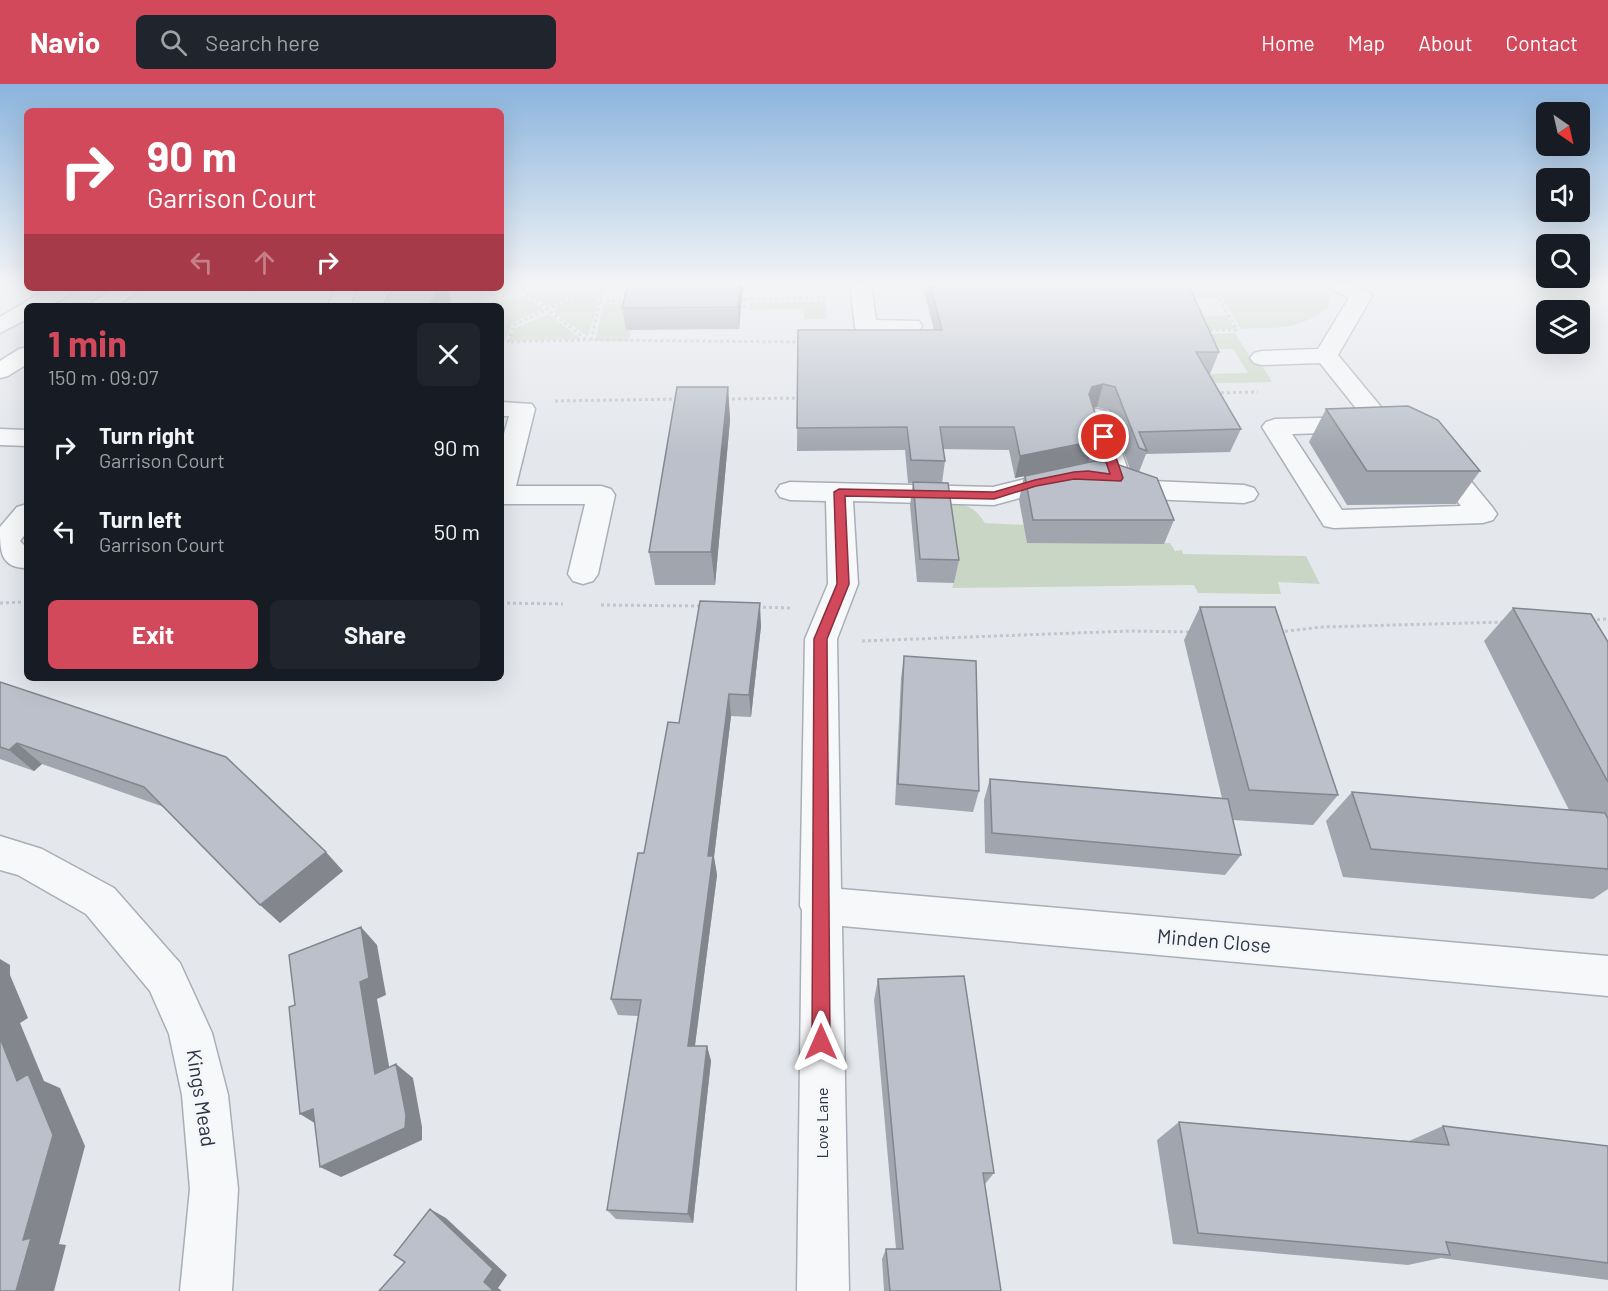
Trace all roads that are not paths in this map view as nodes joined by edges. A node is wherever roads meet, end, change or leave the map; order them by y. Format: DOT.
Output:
graph roads {
  1 [pos="1335,340"];
  2 [pos="24,356"];
  3 [pos="1326,356"];
  4 [pos="1262,358"];
  5 [pos="0,371"];
  6 [pos="512,409"];
  7 [pos="1097,416"];
  8 [pos="1382,424"];
  9 [pos="0,437"];
  10 [pos="24,438"];
  11 [pos="504,471"];
  12 [pos="1117,478"];
  13 [pos="790,491"];
  14 [pos="839,492"];
  15 [pos="504,494"];
  16 [pos="1244,494"];
  17 [pos="24,516"];
  18 [pos="2,541"];
  19 [pos="24,558"];
  20 [pos="583,574"];
  21 [pos="0,853"];
  22 [pos="820,906"];
  23 [pos="1608,976"];
  24 [pos="206,1291"];
  25 [pos="824,1291"];
  1 -- 3 [label="street"];
  2 -- 5 [label="main road"];
  3 -- 4 [label="street"];
  3 -- 8 [label="street"];
  6 -- 11 [label="street"];
  7 -- 12 [label="street"];
  8 -- 8 [label="street"];
  9 -- 10 [label="street"];
  12 -- 14 [label="street"];
  12 -- 16 [label="street"];
  13 -- 14 [label="street"];
  14 -- 22 [label="street, Love Lane"];
  15 -- 20 [label="street"];
  17 -- 18 [label="street"];
  18 -- 19 [label="street"];
  21 -- 24 [label="street, Kings Mead"];
  22 -- 23 [label="street, Minden Close"];
  22 -- 25 [label="street, Love Lane"];
}
